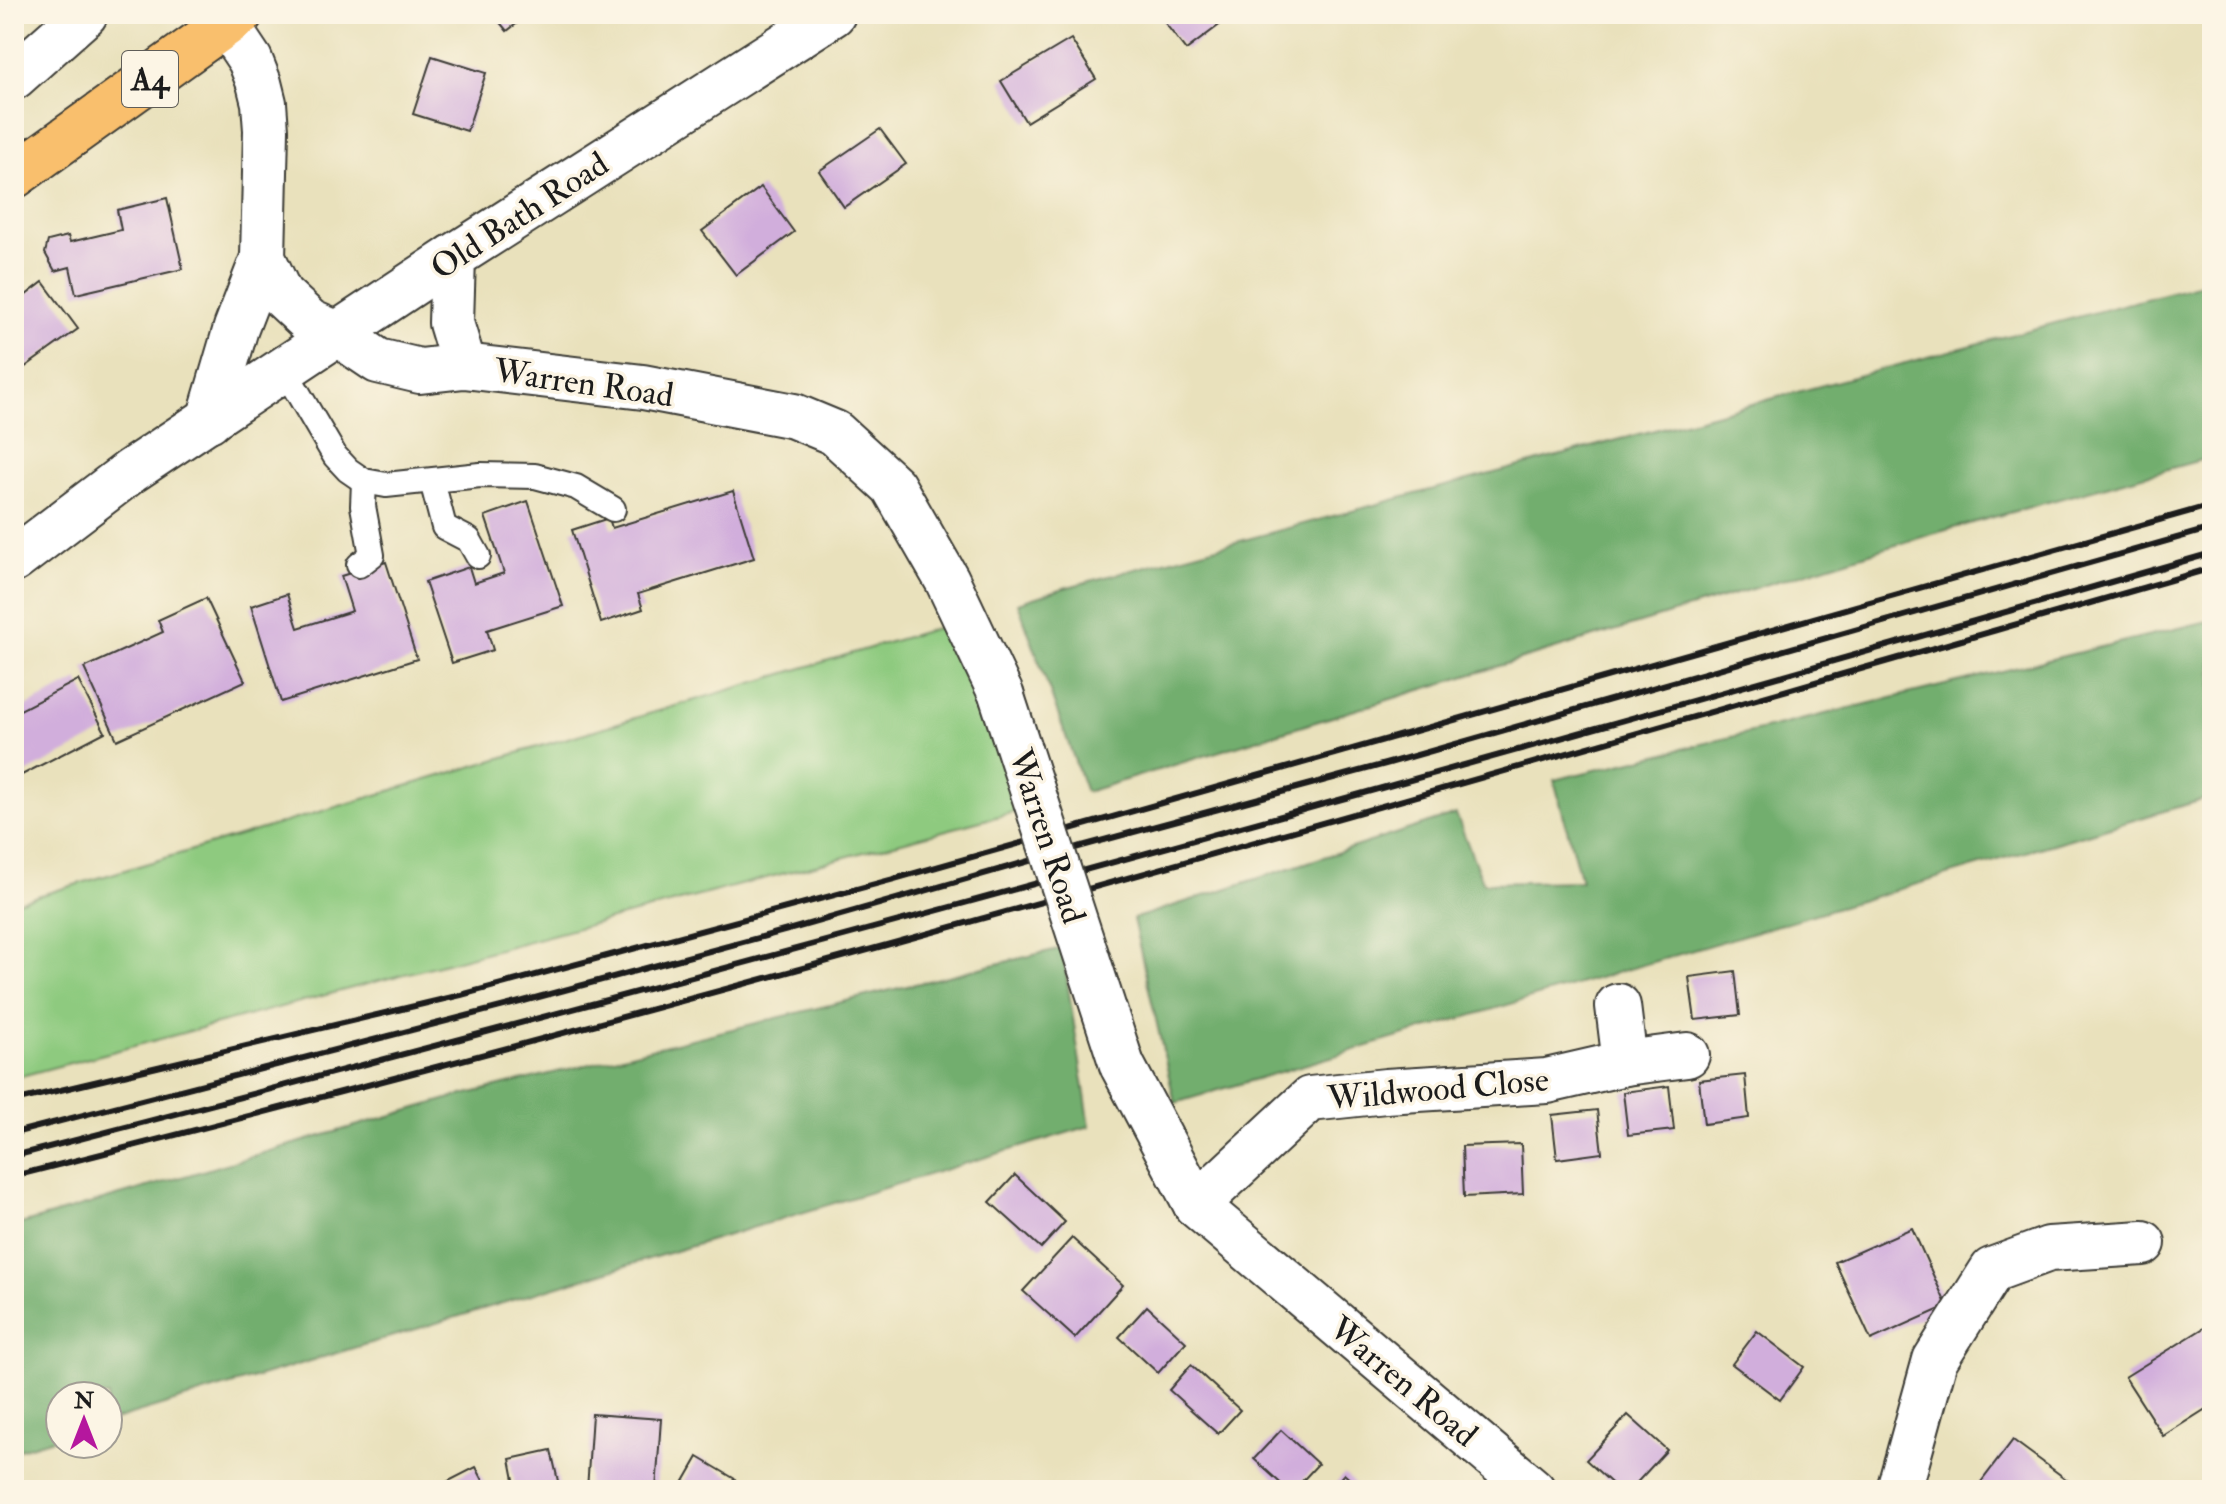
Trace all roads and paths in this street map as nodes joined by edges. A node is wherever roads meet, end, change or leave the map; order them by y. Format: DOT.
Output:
graph roads {
  1 [pos="85,14"];
  2 [pos="833,14"];
  3 [pos="233,19"];
  4 [pos="14,77"];
  5 [pos="14,176"];
  6 [pos="453,257"];
  7 [pos="263,258"];
  8 [pos="338,334"];
  9 [pos="464,366"];
  10 [pos="284,369"];
  11 [pos="209,420"];
  12 [pos="364,481"];
  13 [pos="432,481"];
  14 [pos="613,509"];
  15 [pos="478,556"];
  16 [pos="14,560"];
  17 [pos="359,565"];
  18 [pos="1618,1006"];
  19 [pos="1687,1055"];
  20 [pos="1625,1063"];
  21 [pos="1196,1205"];
  22 [pos="2143,1243"];
  23 [pos="1533,1490"];
  24 [pos="1899,1490"];
  1 -- 4 [label="street"];
  2 -- 6 [label="street, Old Bath Road"];
  3 -- 5 [label="main road, A4"];
  3 -- 7 [label="street, Warren Road"];
  6 -- 8 [label="street, Old Bath Road"];
  6 -- 9 [label="street, Warren Road"];
  7 -- 8 [label="street, Warren Road"];
  7 -- 11 [label="street"];
  8 -- 9 [label="street, Warren Road"];
  8 -- 10 [label="street, Old Bath Road"];
  9 -- 21 [label="street, Warren Road, bridge"];
  10 -- 11 [label="street, Old Bath Road"];
  10 -- 12 [label="lane"];
  11 -- 16 [label="street, Old Bath Road"];
  12 -- 13 [label="lane"];
  12 -- 17 [label="lane"];
  13 -- 14 [label="lane"];
  13 -- 15 [label="lane"];
  18 -- 20 [label="street"];
  19 -- 20 [label="street, Wildwood Close"];
  20 -- 21 [label="street, Wildwood Close"];
  21 -- 23 [label="street, Warren Road"];
  22 -- 24 [label="street"];
}
